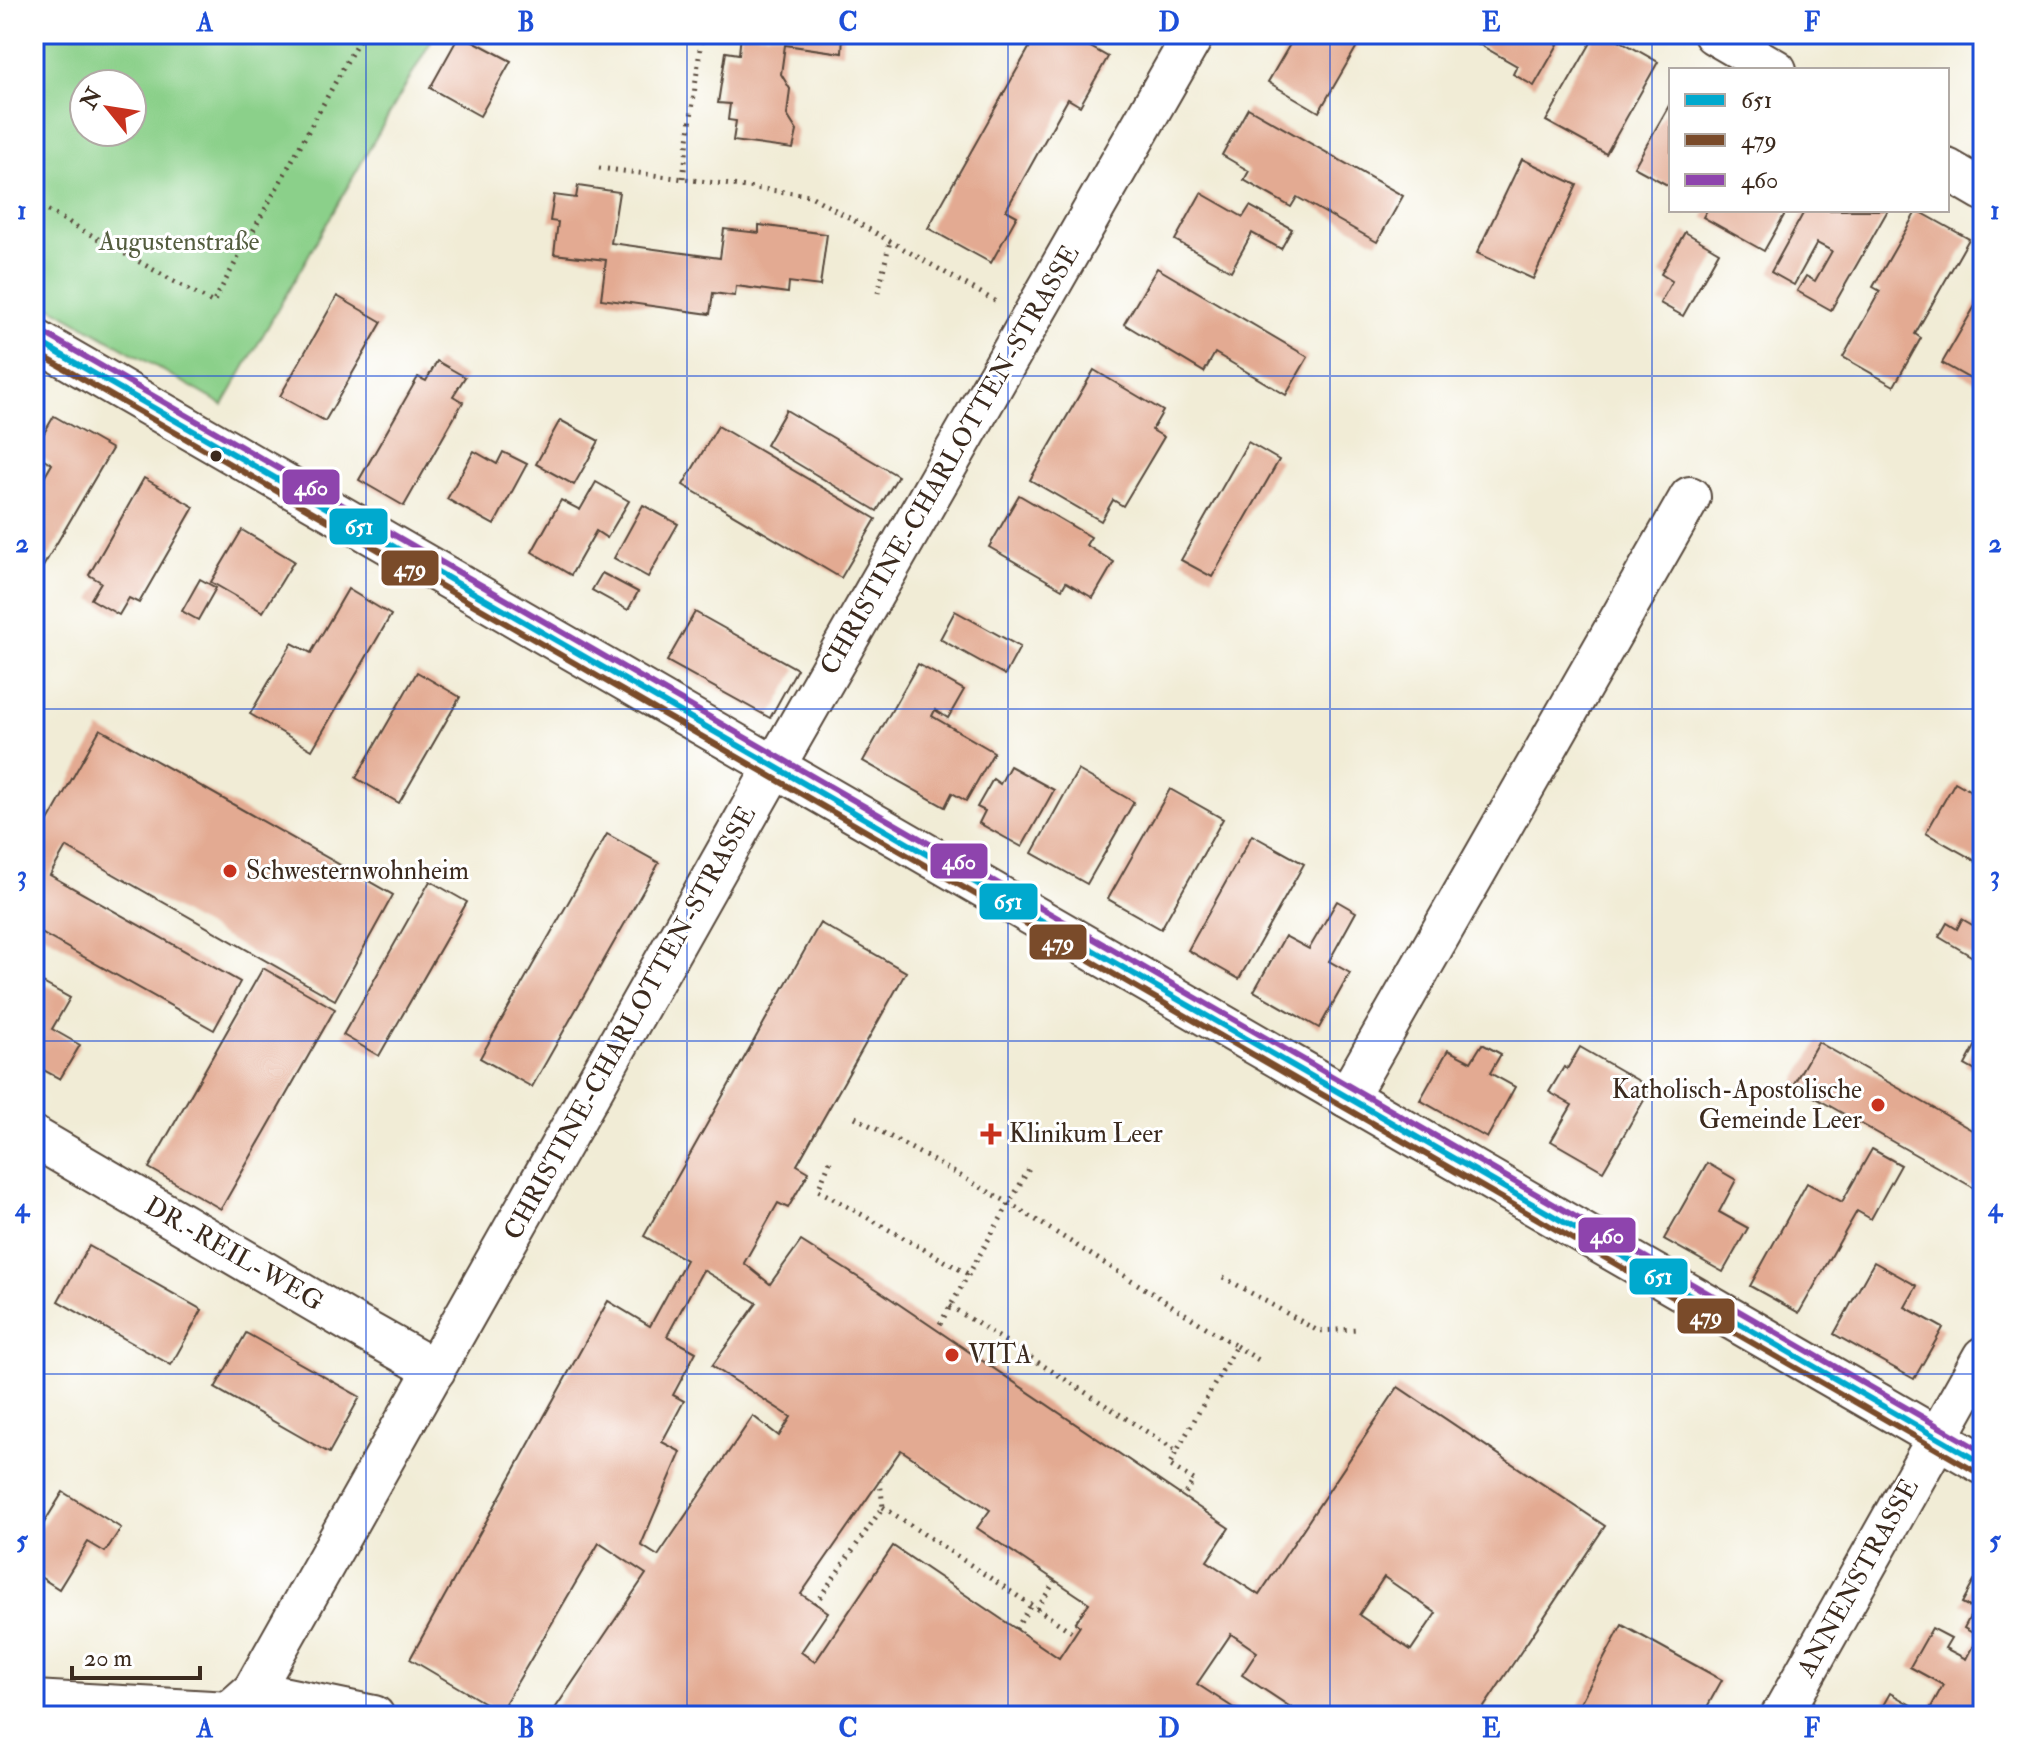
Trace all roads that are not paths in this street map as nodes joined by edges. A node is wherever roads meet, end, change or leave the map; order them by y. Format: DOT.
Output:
graph roads {
  1 [pos="1194,34"];
  2 [pos="1714,34"];
  3 [pos="1773,68"];
  4 [pos="1949,170"];
  5 [pos="1983,190"];
  6 [pos="34,339"];
  7 [pos="1690,497"];
  8 [pos="775,766"];
  9 [pos="1347,1097"];
  10 [pos="34,1137"];
  11 [pos="1983,1357"];
  12 [pos="435,1370"];
  13 [pos="1938,1438"];
  14 [pos="1983,1464"];
  15 [pos="253,1691"];
  16 [pos="34,1701"];
  17 [pos="374,1716"];
  18 [pos="1781,1716"];
  1 -- 8 [label="street, CHRISTINE-CHARLOTTEN-STRASSE"];
  2 -- 3 [label="street"];
  4 -- 5 [label="street"];
  6 -- 8 [label="street"];
  7 -- 9 [label="street"];
  8 -- 9 [label="street"];
  8 -- 12 [label="street, CHRISTINE-CHARLOTTEN-STRASSE"];
  9 -- 13 [label="street"];
  10 -- 12 [label="street, DR.-REIL-WEG"];
  11 -- 13 [label="street, ANNENSTRASSE"];
  12 -- 15 [label="street, CHRISTINE-CHARLOTTEN-STRASSE"];
  13 -- 14 [label="street"];
  13 -- 18 [label="street, ANNENSTRASSE"];
  15 -- 16 [label="street, CHRISTINE-CHARLOTTEN-STRASSE"];
  15 -- 17 [label="street"];
}
